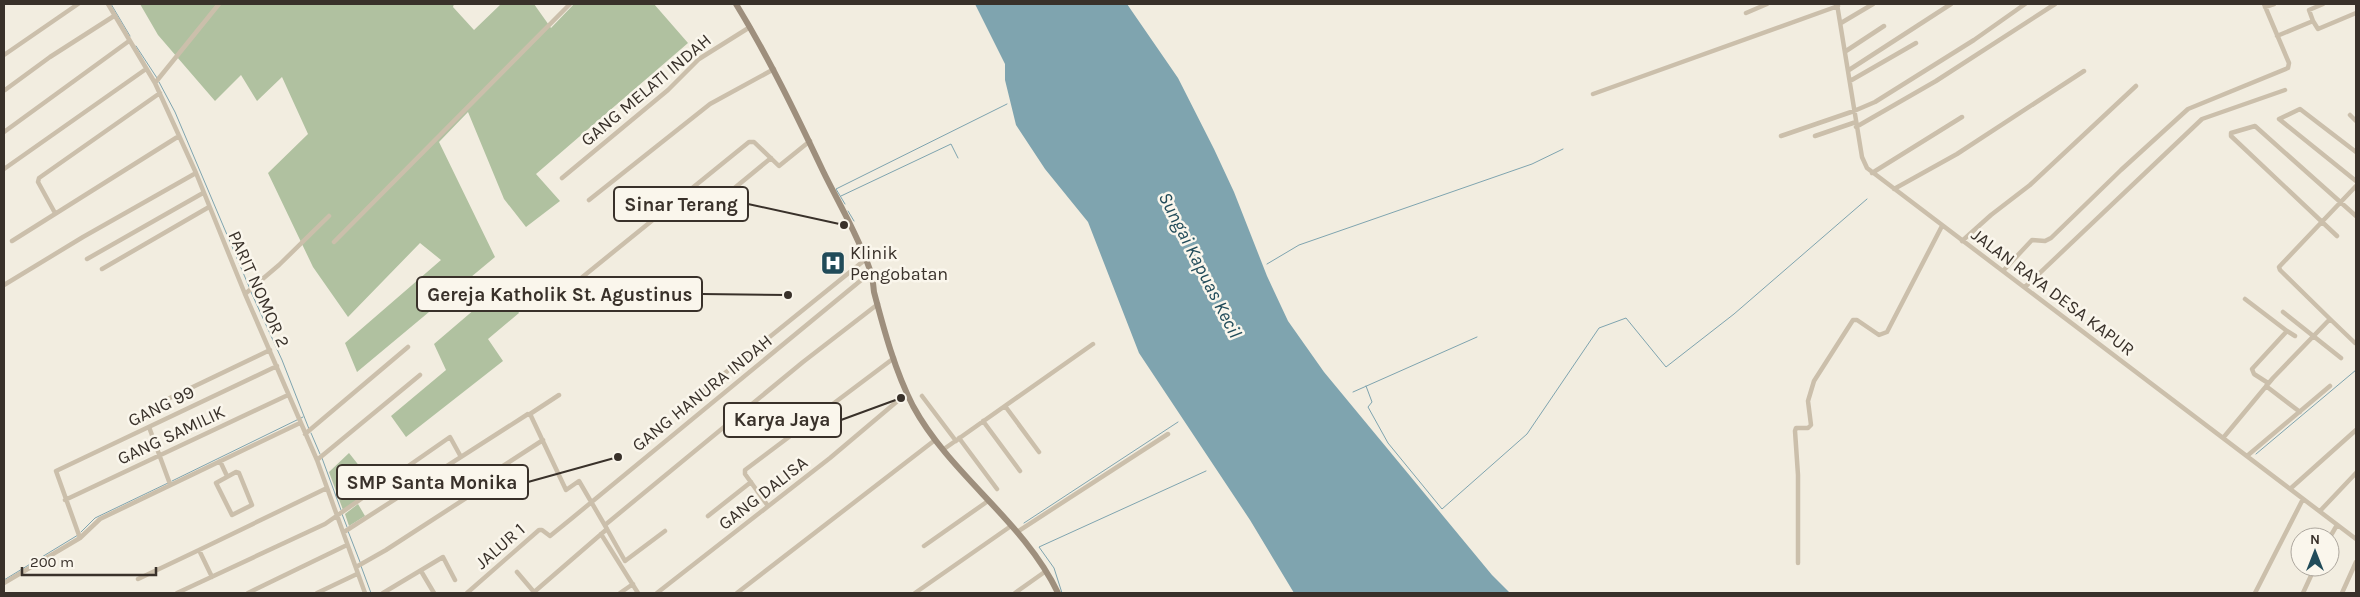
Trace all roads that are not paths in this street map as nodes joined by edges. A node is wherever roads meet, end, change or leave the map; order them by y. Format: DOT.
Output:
graph roads {
  1 [pos="78,4"];
  2 [pos="108,4"];
  3 [pos="219,4"];
  4 [pos="570,4"];
  5 [pos="736,4"];
  6 [pos="1767,4"];
  7 [pos="1873,4"];
  8 [pos="1951,4"];
  9 [pos="2025,4"];
  10 [pos="2055,4"];
  11 [pos="2274,4"];
  12 [pos="2323,4"];
  13 [pos="1837,5"];
  14 [pos="2265,5"];
  15 [pos="1746,13"];
  16 [pos="2356,13"];
  17 [pos="114,16"];
  18 [pos="2313,21"];
  19 [pos="1841,23"];
  20 [pos="1884,26"];
  21 [pos="750,27"];
  22 [pos="2277,36"];
  23 [pos="129,41"];
  24 [pos="1916,44"];
  25 [pos="1846,51"];
  26 [pos="4,55"];
  27 [pos="146,69"];
  28 [pos="774,69"];
  29 [pos="1849,70"];
  30 [pos="2084,71"];
  31 [pos="1850,81"];
  32 [pos="155,83"];
  33 [pos="2136,86"];
  34 [pos="5,90"];
  35 [pos="2285,90"];
  36 [pos="160,93"];
  37 [pos="1593,94"];
  38 [pos="1854,111"];
  39 [pos="2350,115"];
  40 [pos="1962,117"];
  41 [pos="2356,120"];
  42 [pos="1856,125"];
  43 [pos="4,132"];
  44 [pos="179,136"];
  45 [pos="1780,136"];
  46 [pos="1816,136"];
  47 [pos="810,141"];
  48 [pos="2356,152"];
  49 [pos="771,158"];
  50 [pos="4,169"];
  51 [pos="196,173"];
  52 [pos="1872,173"];
  53 [pos="562,178"];
  54 [pos="2356,181"];
  55 [pos="2356,186"];
  56 [pos="1894,189"];
  57 [pos="203,193"];
  58 [pos="726,195"];
  59 [pos="590,200"];
  60 [pos="2340,202"];
  61 [pos="208,207"];
  62 [pos="55,213"];
  63 [pos="329,216"];
  64 [pos="2356,216"];
  65 [pos="2322,221"];
  66 [pos="1942,226"];
  67 [pos="2337,236"];
  68 [pos="12,241"];
  69 [pos="1962,241"];
  70 [pos="334,242"];
  71 [pos="87,259"];
  72 [pos="866,259"];
  73 [pos="102,269"];
  74 [pos="2003,271"];
  75 [pos="871,272"];
  76 [pos="580,279"];
  77 [pos="4,285"];
  78 [pos="2025,287"];
  79 [pos="245,294"];
  80 [pos="2245,299"];
  81 [pos="878,304"];
  82 [pos="2284,312"];
  83 [pos="2330,319"];
  84 [pos="2287,331"];
  85 [pos="2295,336"];
  86 [pos="2315,336"];
  87 [pos="2356,343"];
  88 [pos="1092,344"];
  89 [pos="408,347"];
  90 [pos="270,350"];
  91 [pos="894,358"];
  92 [pos="2340,358"];
  93 [pos="277,366"];
  94 [pos="420,375"];
  95 [pos="2267,385"];
  96 [pos="2330,386"];
  97 [pos="704,390"];
  98 [pos="907,393"];
  99 [pos="288,395"];
  100 [pos="559,395"];
  101 [pos="922,396"];
  102 [pos="1005,406"];
  103 [pos="151,407"];
  104 [pos="2300,412"];
  105 [pos="530,414"];
  106 [pos="983,422"];
  107 [pos="300,423"];
  108 [pos="149,427"];
  109 [pos="2356,430"];
  110 [pos="305,434"];
  111 [pos="1168,434"];
  112 [pos="2223,438"];
  113 [pos="543,440"];
  114 [pos="935,440"];
  115 [pos="957,440"];
  116 [pos="944,450"];
  117 [pos="1039,452"];
  118 [pos="159,456"];
  119 [pos="461,456"];
  120 [pos="2247,456"];
  121 [pos="317,460"];
  122 [pos="220,461"];
  123 [pos="1020,470"];
  124 [pos="2356,473"];
  125 [pos="227,476"];
  126 [pos="751,482"];
  127 [pos="170,484"];
  128 [pos="327,488"];
  129 [pos="997,489"];
  130 [pos="2290,489"];
  131 [pos="2303,499"];
  132 [pos="65,500"];
  133 [pos="592,500"];
  134 [pos="988,501"];
  135 [pos="768,506"];
  136 [pos="2320,511"];
  137 [pos="338,516"];
  138 [pos="708,516"];
  139 [pos="2337,525"];
  140 [pos="1011,526"];
  141 [pos="606,527"];
  142 [pos="665,530"];
  143 [pos="344,532"];
  144 [pos="1017,532"];
  145 [pos="601,534"];
  146 [pos="551,535"];
  147 [pos="80,538"];
  148 [pos="2356,538"];
  149 [pos="347,545"];
  150 [pos="924,546"];
  151 [pos="199,550"];
  152 [pos="2356,562"];
  153 [pos="1798,563"];
  154 [pos="356,567"];
  155 [pos="1047,570"];
  156 [pos="421,571"];
  157 [pos="517,572"];
  158 [pos="357,574"];
  159 [pos="212,577"];
  160 [pos="2310,577"];
  161 [pos="138,579"];
  162 [pos="455,580"];
  163 [pos="4,583"];
  164 [pos="632,584"];
  165 [pos="628,588"];
  166 [pos="177,593"];
  167 [pos="248,593"];
  168 [pos="317,593"];
  169 [pos="365,593"];
  170 [pos="383,593"];
  171 [pos="434,593"];
  172 [pos="467,593"];
  173 [pos="533,593"];
  174 [pos="620,593"];
  175 [pos="632,593"];
  176 [pos="638,593"];
  177 [pos="657,593"];
  178 [pos="737,593"];
  179 [pos="915,593"];
  180 [pos="1015,593"];
  181 [pos="1058,593"];
  182 [pos="2255,593"];
  183 [pos="2303,593"];
  184 [pos="2342,593"];
  1 -- 26 [label="street"];
  2 -- 17 [label="street, PARIT NOMOR 2"];
  3 -- 32 [label="street"];
  4 -- 70 [label="street"];
  5 -- 21 [label="main road"];
  6 -- 15 [label="street"];
  7 -- 19 [label="street"];
  8 -- 29 [label="street"];
  9 -- 38 [label="street"];
  10 -- 42 [label="street"];
  11 -- 14 [label="street"];
  12 -- 18 [label="street"];
  13 -- 19 [label="street, JALAN RAYA DESA KAPUR"];
  13 -- 37 [label="street"];
  14 -- 22 [label="street"];
  16 -- 18 [label="street"];
  17 -- 23 [label="street, PARIT NOMOR 2"];
  17 -- 34 [label="street"];
  18 -- 22 [label="street"];
  19 -- 25 [label="street, JALAN RAYA DESA KAPUR"];
  20 -- 25 [label="street"];
  21 -- 28 [label="main road"];
  21 -- 53 [label="street, GANG MELATI INDAH"];
  22 -- 74 [label="street"];
  23 -- 27 [label="street, PARIT NOMOR 2"];
  23 -- 43 [label="street"];
  24 -- 31 [label="street"];
  25 -- 29 [label="street, JALAN RAYA DESA KAPUR"];
  27 -- 32 [label="street, PARIT NOMOR 2"];
  27 -- 50 [label="street"];
  28 -- 47 [label="main road"];
  28 -- 59 [label="street"];
  29 -- 31 [label="street, JALAN RAYA DESA KAPUR"];
  30 -- 56 [label="street"];
  31 -- 38 [label="street, JALAN RAYA DESA KAPUR"];
  32 -- 36 [label="street, PARIT NOMOR 2"];
  33 -- 69 [label="street"];
  35 -- 78 [label="street"];
  36 -- 44 [label="street, PARIT NOMOR 2"];
  36 -- 62 [label="street"];
  38 -- 42 [label="street, JALAN RAYA DESA KAPUR"];
  38 -- 45 [label="street"];
  39 -- 41 [label="street"];
  40 -- 52 [label="street"];
  42 -- 46 [label="street"];
  42 -- 52 [label="street, JALAN RAYA DESA KAPUR"];
  44 -- 51 [label="street, PARIT NOMOR 2"];
  44 -- 62 [label="street"];
  47 -- 49 [label="street"];
  47 -- 72 [label="main road"];
  48 -- 54 [label="street"];
  49 -- 58 [label="street"];
  49 -- 76 [label="street"];
  51 -- 57 [label="street, PARIT NOMOR 2"];
  51 -- 77 [label="street"];
  52 -- 56 [label="street, JALAN RAYA DESA KAPUR"];
  55 -- 60 [label="street"];
  56 -- 66 [label="street, JALAN RAYA DESA KAPUR"];
  57 -- 61 [label="street, PARIT NOMOR 2"];
  57 -- 71 [label="street"];
  60 -- 64 [label="street"];
  60 -- 65 [label="street"];
  60 -- 65 [label="street"];
  61 -- 73 [label="street"];
  61 -- 79 [label="street, PARIT NOMOR 2"];
  62 -- 68 [label="street"];
  63 -- 79 [label="street"];
  65 -- 67 [label="street"];
  65 -- 83 [label="street"];
  66 -- 69 [label="street, JALAN RAYA DESA KAPUR"];
  66 -- 153 [label="street"];
  69 -- 74 [label="street, JALAN RAYA DESA KAPUR"];
  72 -- 75 [label="main road"];
  72 -- 97 [label="street"];
  74 -- 78 [label="street, JALAN RAYA DESA KAPUR"];
  75 -- 81 [label="main road"];
  75 -- 133 [label="street, GANG HANURA INDAH"];
  78 -- 112 [label="street, JALAN RAYA DESA KAPUR"];
  79 -- 90 [label="street, PARIT NOMOR 2"];
  80 -- 84 [label="street"];
  81 -- 91 [label="main road"];
  81 -- 141 [label="street"];
  82 -- 86 [label="street"];
  83 -- 86 [label="street"];
  83 -- 87 [label="street"];
  84 -- 85 [label="street"];
  84 -- 95 [label="street"];
  86 -- 92 [label="street"];
  86 -- 95 [label="street"];
  88 -- 102 [label="street"];
  89 -- 110 [label="street"];
  90 -- 93 [label="street, PARIT NOMOR 2"];
  90 -- 103 [label="street"];
  91 -- 98 [label="main road"];
  91 -- 126 [label="street"];
  93 -- 99 [label="street, PARIT NOMOR 2"];
  93 -- 108 [label="street, GANG 99"];
  94 -- 121 [label="street"];
  95 -- 104 [label="street"];
  95 -- 112 [label="street"];
  96 -- 104 [label="street"];
  98 -- 114 [label="main road"];
  98 -- 135 [label="street, GANG DALISA"];
  99 -- 107 [label="street, PARIT NOMOR 2"];
  99 -- 118 [label="street, GANG SAMILIK"];
  100 -- 105 [label="street"];
  101 -- 115 [label="street"];
  102 -- 106 [label="street"];
  102 -- 117 [label="street"];
  104 -- 120 [label="street"];
  105 -- 113 [label="street"];
  105 -- 119 [label="street"];
  106 -- 115 [label="street"];
  106 -- 123 [label="street"];
  107 -- 110 [label="street, PARIT NOMOR 2"];
  107 -- 122 [label="street"];
  108 -- 118 [label="street"];
  108 -- 132 [label="street, GANG 99"];
  109 -- 130 [label="street"];
  110 -- 121 [label="street, PARIT NOMOR 2"];
  111 -- 144 [label="street"];
  112 -- 120 [label="street, JALAN RAYA DESA KAPUR"];
  113 -- 133 [label="street"];
  113 -- 154 [label="street"];
  114 -- 116 [label="main road"];
  114 -- 178 [label="street"];
  115 -- 116 [label="street"];
  115 -- 129 [label="street"];
  116 -- 134 [label="main road"];
  118 -- 127 [label="street"];
  118 -- 132 [label="street, GANG SAMILIK"];
  119 -- 137 [label="street"];
  119 -- 143 [label="street"];
  120 -- 130 [label="street, JALAN RAYA DESA KAPUR"];
  121 -- 128 [label="street, PARIT NOMOR 2"];
  122 -- 125 [label="street"];
  122 -- 127 [label="street"];
  124 -- 136 [label="street"];
  125 -- 125 [label="street"];
  126 -- 135 [label="street"];
  126 -- 138 [label="street"];
  127 -- 147 [label="street"];
  128 -- 137 [label="street, PARIT NOMOR 2"];
  128 -- 151 [label="street"];
  130 -- 131 [label="street, JALAN RAYA DESA KAPUR"];
  131 -- 136 [label="street, JALAN RAYA DESA KAPUR"];
  131 -- 182 [label="street"];
  132 -- 147 [label="street"];
  133 -- 141 [label="street"];
  133 -- 146 [label="street, GANG HANURA INDAH"];
  134 -- 140 [label="main road"];
  134 -- 150 [label="street"];
  135 -- 177 [label="street, GANG DALISA"];
  136 -- 139 [label="street, JALAN RAYA DESA KAPUR"];
  137 -- 143 [label="street, PARIT NOMOR 2"];
  137 -- 159 [label="street"];
  139 -- 148 [label="street, JALAN RAYA DESA KAPUR"];
  140 -- 144 [label="main road"];
  140 -- 179 [label="street"];
  141 -- 142 [label="street"];
  141 -- 145 [label="street"];
  143 -- 149 [label="street, PARIT NOMOR 2"];
  144 -- 155 [label="main road"];
  145 -- 164 [label="street"];
  145 -- 173 [label="street"];
  146 -- 172 [label="street, JALUR 1"];
  147 -- 163 [label="street"];
  149 -- 154 [label="street, PARIT NOMOR 2"];
  149 -- 167 [label="street"];
  151 -- 159 [label="street"];
  151 -- 161 [label="street"];
  152 -- 184 [label="street"];
  154 -- 158 [label="street, PARIT NOMOR 2"];
  155 -- 180 [label="street"];
  155 -- 181 [label="main road"];
  156 -- 162 [label="street"];
  156 -- 170 [label="street"];
  156 -- 171 [label="street"];
  157 -- 173 [label="street"];
  158 -- 168 [label="street"];
  158 -- 169 [label="street, PARIT NOMOR 2"];
  159 -- 166 [label="street"];
  160 -- 183 [label="street"];
  164 -- 165 [label="street"];
  164 -- 176 [label="street"];
  165 -- 174 [label="street"];
  165 -- 175 [label="street"];
}
